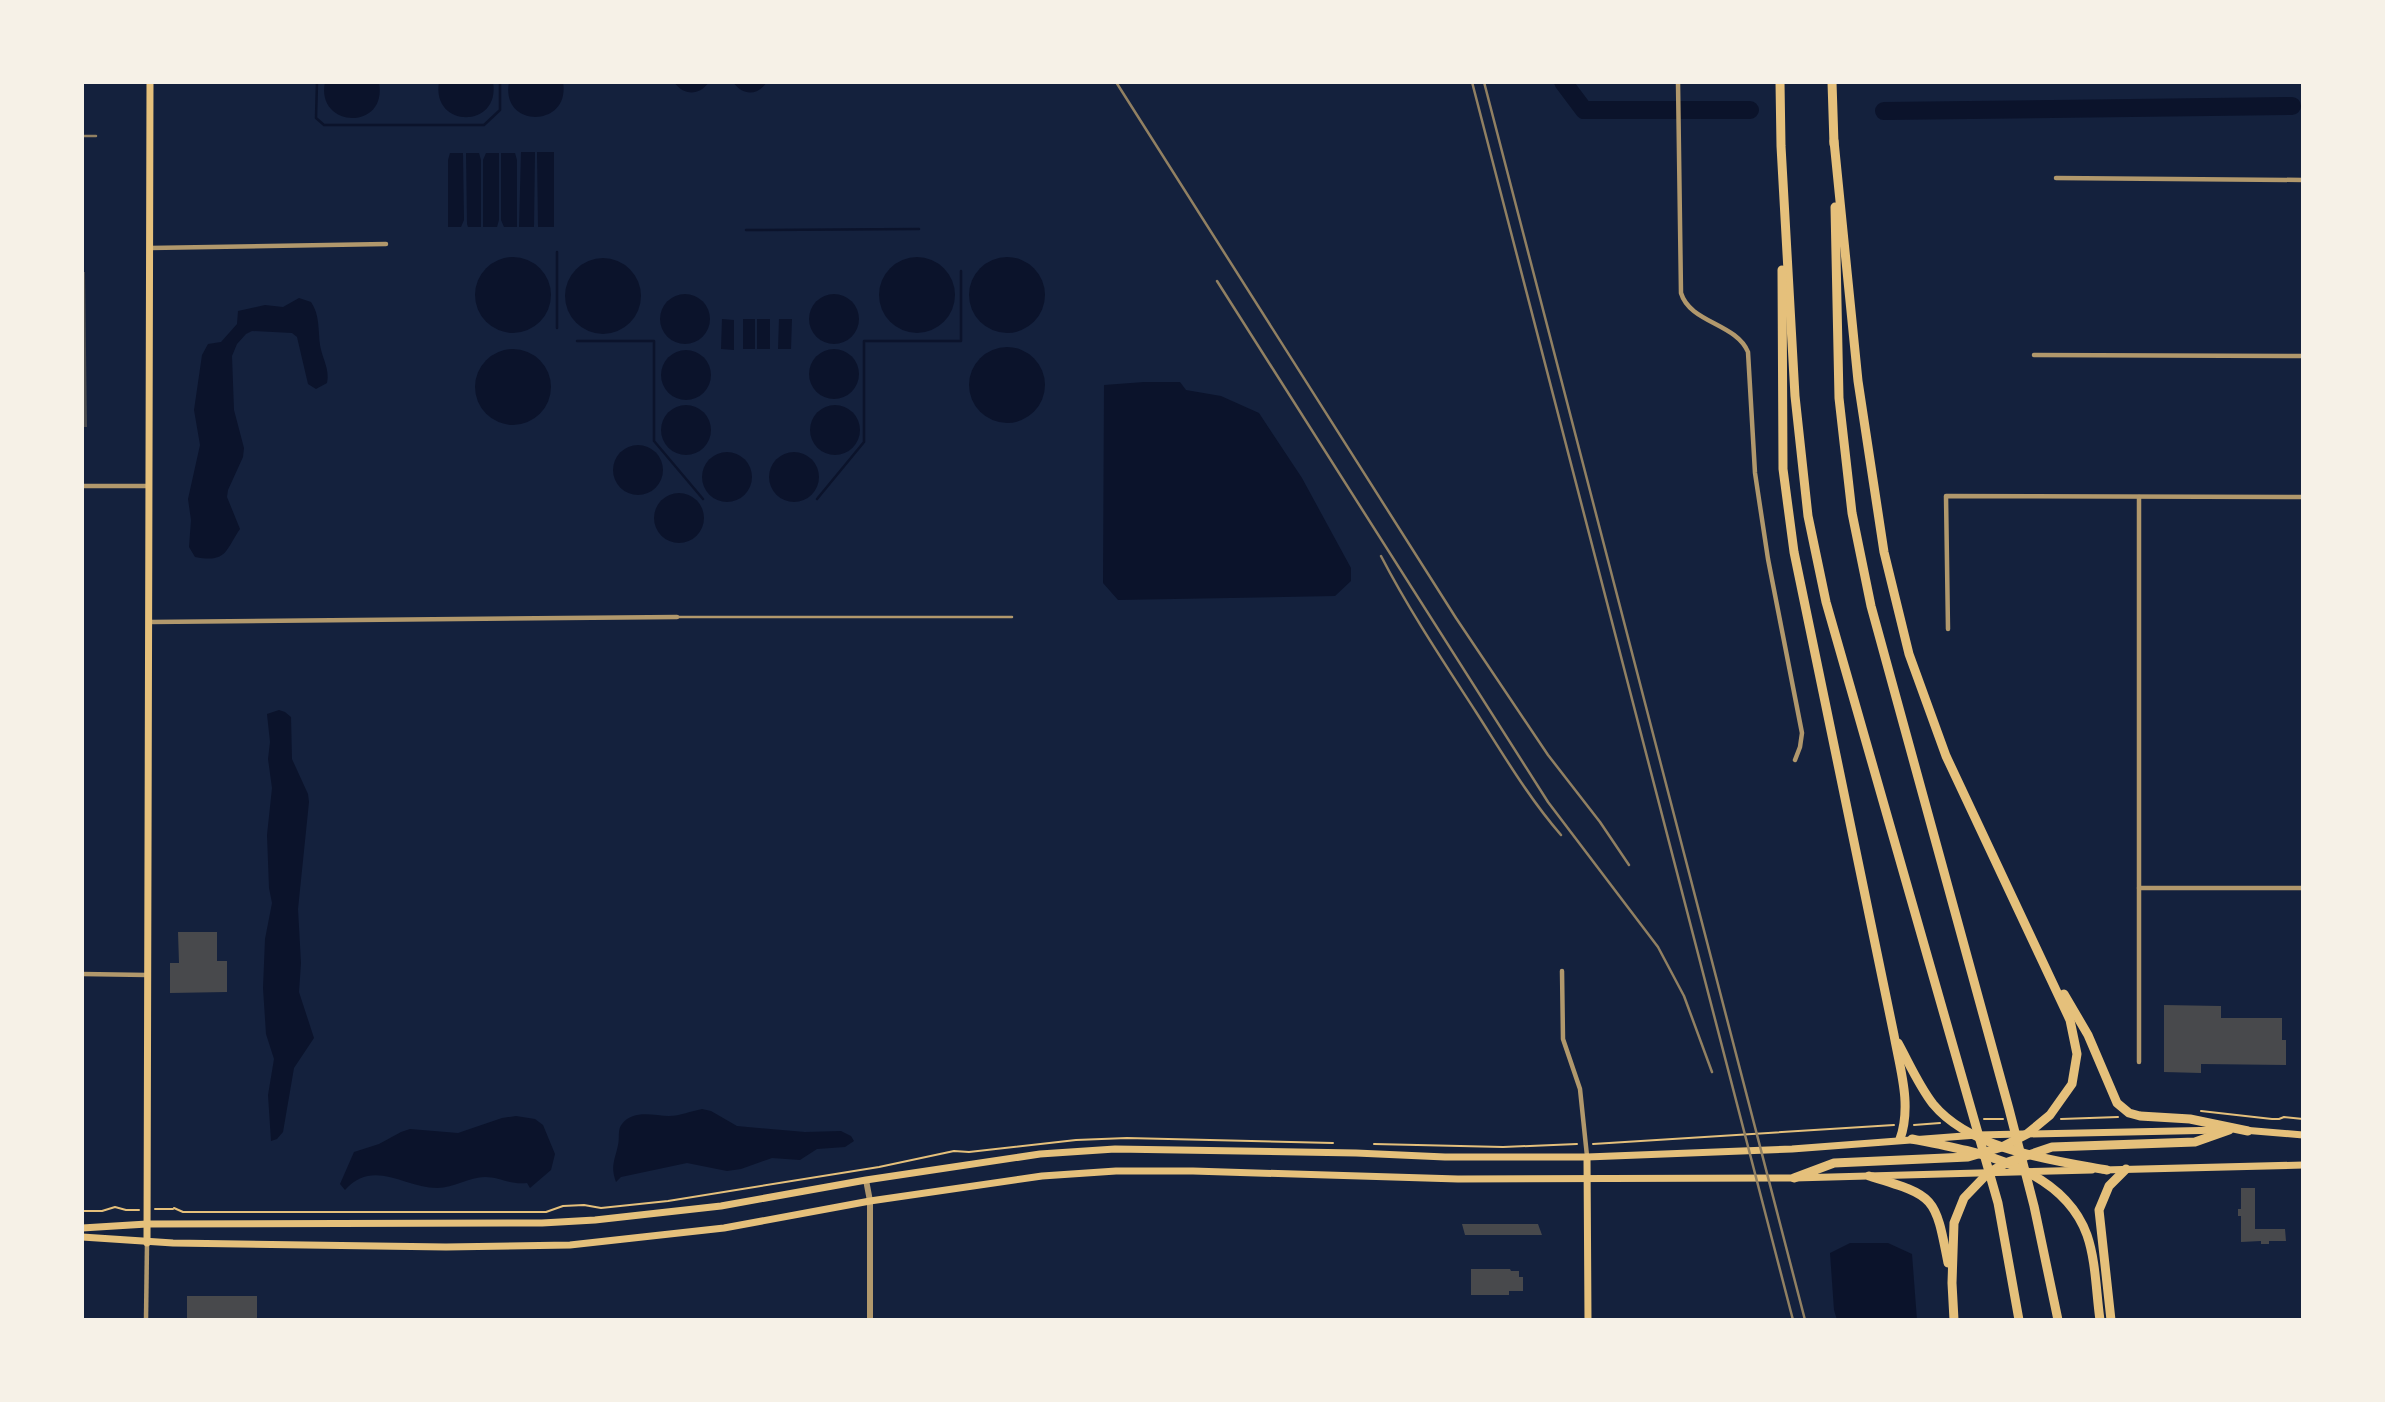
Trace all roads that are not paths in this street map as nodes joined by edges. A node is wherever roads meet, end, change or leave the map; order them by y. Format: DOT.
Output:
graph roads {
  1 [pos="150,82"];
  2 [pos="1678,82"];
  3 [pos="1780,82"];
  4 [pos="1832,82"];
  5 [pos="1834,141"];
  6 [pos="1781,146"];
  7 [pos="2056,178"];
  8 [pos="2303,180"];
  9 [pos="386,244"];
  10 [pos="150,248"];
  11 [pos="2034,355"];
  12 [pos="2303,356"];
  13 [pos="82,486"];
  14 [pos="149,486"];
  15 [pos="2139,497"];
  16 [pos="2303,497"];
  17 [pos="677,617"];
  18 [pos="1012,617"];
  19 [pos="150,622"];
  20 [pos="1948,629"];
  21 [pos="1795,760"];
  22 [pos="2139,888"];
  23 [pos="2303,888"];
  24 [pos="2039,952"];
  25 [pos="1562,971"];
  26 [pos="82,975"];
  27 [pos="147,975"];
  28 [pos="1894,1035"];
  29 [pos="2139,1062"];
  30 [pos="2229,1130"];
  31 [pos="2248,1130"];
  32 [pos="2027,1133"];
  33 [pos="1977,1135"];
  34 [pos="2303,1135"];
  35 [pos="1900,1139"];
  36 [pos="1912,1139"];
  37 [pos="2002,1147"];
  38 [pos="1983,1154"];
  39 [pos="2029,1154"];
  40 [pos="1587,1157"];
  41 [pos="2008,1162"];
  42 [pos="2303,1165"];
  43 [pos="2126,1169"];
  44 [pos="2108,1170"];
  45 [pos="1988,1173"];
  46 [pos="2027,1173"];
  47 [pos="1869,1176"];
  48 [pos="1588,1178"];
  49 [pos="1794,1178"];
  50 [pos="866,1180"];
  51 [pos="870,1201"];
  52 [pos="147,1224"];
  53 [pos="82,1228"];
  54 [pos="82,1237"];
  55 [pos="147,1243"];
  56 [pos="1952,1283"];
  57 [pos="146,1320"];
  58 [pos="870,1320"];
  59 [pos="1588,1320"];
  60 [pos="1954,1320"];
  61 [pos="2019,1320"];
  62 [pos="2058,1320"];
  63 [pos="2100,1320"];
  64 [pos="2111,1320"];
  1 -- 10 [label="main road"];
  2 -- 21 [label="street"];
  3 -- 6 [label="highway"];
  4 -- 5 [label="highway"];
  5 -- 24 [label="highway"];
  5 -- 62 [label="highway"];
  6 -- 28 [label="highway"];
  6 -- 61 [label="highway"];
  7 -- 8 [label="street"];
  9 -- 10 [label="street"];
  10 -- 14 [label="main road"];
  11 -- 12 [label="street"];
  13 -- 14 [label="street"];
  14 -- 19 [label="main road"];
  15 -- 16 [label="street"];
  15 -- 20 [label="street"];
  15 -- 22 [label="street"];
  17 -- 18 [label="lane"];
  17 -- 19 [label="street"];
  19 -- 27 [label="main road"];
  22 -- 23 [label="street"];
  22 -- 29 [label="street"];
  24 -- 31 [label="highway"];
  24 -- 32 [label="highway"];
  25 -- 40 [label="street"];
  26 -- 27 [label="street"];
  27 -- 52 [label="main road"];
  28 -- 33 [label="highway"];
  28 -- 35 [label="highway"];
  30 -- 31 [label="main road"];
  30 -- 32 [label="main road"];
  30 -- 39 [label="highway"];
  31 -- 34 [label="main road"];
  32 -- 33 [label="main road"];
  32 -- 37 [label="highway"];
  33 -- 36 [label="main road"];
  33 -- 37 [label="highway"];
  35 -- 36 [label="main road"];
  35 -- 40 [label="main road"];
  36 -- 38 [label="highway"];
  37 -- 38 [label="highway"];
  37 -- 39 [label="highway"];
  38 -- 41 [label="highway"];
  38 -- 49 [label="highway"];
  39 -- 41 [label="highway"];
  39 -- 44 [label="highway"];
  40 -- 48 [label="main road"];
  40 -- 50 [label="main road"];
  41 -- 45 [label="highway"];
  41 -- 46 [label="highway"];
  42 -- 43 [label="main road"];
  43 -- 44 [label="main road"];
  43 -- 64 [label="highway"];
  44 -- 46 [label="main road"];
  45 -- 46 [label="main road"];
  45 -- 47 [label="main road"];
  45 -- 56 [label="highway"];
  46 -- 63 [label="highway"];
  47 -- 49 [label="main road"];
  47 -- 56 [label="highway"];
  48 -- 49 [label="main road"];
  48 -- 51 [label="main road"];
  48 -- 59 [label="main road"];
  50 -- 51 [label="street"];
  50 -- 52 [label="main road"];
  51 -- 55 [label="main road"];
  51 -- 58 [label="street"];
  52 -- 53 [label="main road"];
  52 -- 55 [label="main road"];
  54 -- 55 [label="main road"];
  55 -- 57 [label="street"];
  56 -- 60 [label="highway"];
}
